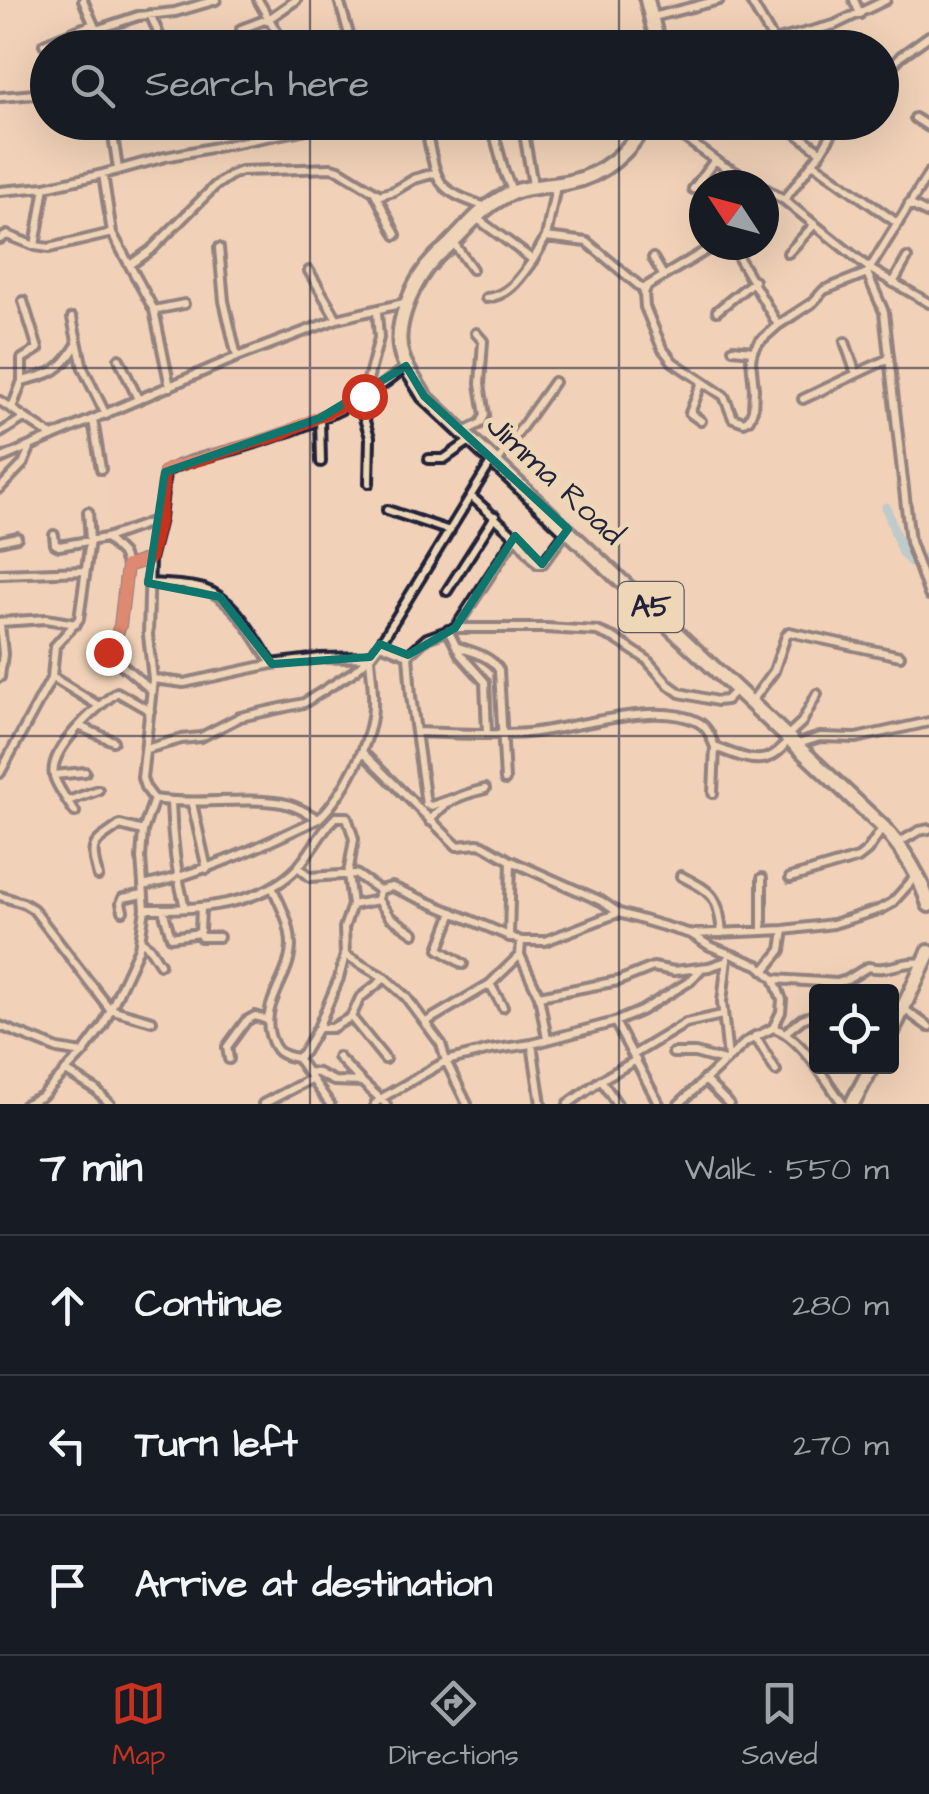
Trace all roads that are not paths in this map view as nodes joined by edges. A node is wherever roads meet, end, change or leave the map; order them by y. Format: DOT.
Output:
graph roads {
  1 [pos="83,0"];
  2 [pos="171,0"];
  3 [pos="216,0"];
  4 [pos="258,0"];
  5 [pos="296,0"];
  6 [pos="339,0"];
  7 [pos="647,0"];
  8 [pos="719,0"];
  9 [pos="750,0"];
  10 [pos="854,0"];
  11 [pos="886,0"];
  12 [pos="202,2"];
  13 [pos="175,12"];
  14 [pos="150,14"];
  15 [pos="860,14"];
  16 [pos="270,18"];
  17 [pos="652,18"];
  18 [pos="94,27"];
  19 [pos="241,29"];
  20 [pos="85,30"];
  21 [pos="95,30"];
  22 [pos="157,30"];
  23 [pos="276,30"];
  24 [pos="347,30"];
  25 [pos="655,30"];
  26 [pos="767,30"];
  27 [pos="816,30"];
  28 [pos="929,36"];
  29 [pos="899,58"];
  30 [pos="30,95"];
  31 [pos="0,97"];
  32 [pos="915,118"];
  33 [pos="929,128"];
  34 [pos="113,140"];
  35 [pos="249,140"];
  36 [pos="428,140"];
  37 [pos="495,140"];
  38 [pos="525,140"];
  39 [pos="634,140"];
  40 [pos="688,140"];
  41 [pos="804,140"];
  42 [pos="828,140"];
  43 [pos="821,152"];
  44 [pos="715,160"];
  45 [pos="813,162"];
  46 [pos="118,170"];
  47 [pos="707,170"];
  48 [pos="733,170"];
  49 [pos="929,173"];
  50 [pos="103,174"];
  51 [pos="435,174"];
  52 [pos="556,184"];
  53 [pos="45,187"];
  54 [pos="533,188"];
  55 [pos="0,192"];
  56 [pos="376,193"];
  57 [pos="513,193"];
  58 [pos="779,197"];
  59 [pos="784,200"];
  60 [pos="908,204"];
  61 [pos="488,208"];
  62 [pos="929,214"];
  63 [pos="474,216"];
  64 [pos="897,223"];
  65 [pos="814,225"];
  66 [pos="112,233"];
  67 [pos="396,235"];
  68 [pos="546,237"];
  69 [pos="0,239"];
  70 [pos="453,242"];
  71 [pos="35,246"];
  72 [pos="219,248"];
  73 [pos="788,253"];
  74 [pos="653,258"];
  75 [pos="907,258"];
  76 [pos="533,260"];
  77 [pos="689,260"];
  78 [pos="740,260"];
  79 [pos="130,266"];
  80 [pos="472,270"];
  81 [pos="310,271"];
  82 [pos="869,271"];
  83 [pos="663,275"];
  84 [pos="754,282"];
  85 [pos="892,283"];
  86 [pos="644,290"];
  87 [pos="486,298"];
  88 [pos="23,300"];
  89 [pos="407,302"];
  90 [pos="929,303"];
  91 [pos="184,304"];
  92 [pos="154,310"];
  93 [pos="717,311"];
  94 [pos="376,312"];
  95 [pos="72,318"];
  96 [pos="338,320"];
  97 [pos="778,324"];
  98 [pos="476,333"];
  99 [pos="846,342"];
  100 [pos="77,345"];
  101 [pos="733,349"];
  102 [pos="753,351"];
  103 [pos="237,357"];
  104 [pos="888,359"];
  105 [pos="119,360"];
  106 [pos="406,366"];
  107 [pos="856,374"];
  108 [pos="22,381"];
  109 [pos="554,382"];
  110 [pos="702,382"];
  111 [pos="170,387"];
  112 [pos="361,398"];
  113 [pos="138,399"];
  114 [pos="803,399"];
  115 [pos="0,401"];
  116 [pos="12,408"];
  117 [pos="106,415"];
  118 [pos="24,418"];
  119 [pos="320,418"];
  120 [pos="93,420"];
  121 [pos="701,421"];
  122 [pos="0,433"];
  123 [pos="467,436"];
  124 [pos="53,437"];
  125 [pos="30,448"];
  126 [pos="0,459"];
  127 [pos="429,459"];
  128 [pos="321,462"];
  129 [pos="494,462"];
  130 [pos="101,469"];
  131 [pos="369,483"];
  132 [pos="0,488"];
  133 [pos="472,497"];
  134 [pos="387,510"];
  135 [pos="88,512"];
  136 [pos="495,516"];
  137 [pos="160,519"];
  138 [pos="568,529"];
  139 [pos="450,530"];
  140 [pos="54,535"];
  141 [pos="515,536"];
  142 [pos="17,537"];
  143 [pos="106,538"];
  144 [pos="90,540"];
  145 [pos="0,541"];
  146 [pos="150,559"];
  147 [pos="127,566"];
  148 [pos="84,571"];
  149 [pos="0,574"];
  150 [pos="148,583"];
  151 [pos="447,591"];
  152 [pos="929,595"];
  153 [pos="0,623"];
  154 [pos="77,624"];
  155 [pos="452,629"];
  156 [pos="380,644"];
  157 [pos="458,647"];
  158 [pos="408,655"];
  159 [pos="900,656"];
  160 [pos="370,657"];
  161 [pos="272,664"];
  162 [pos="0,677"];
  163 [pos="52,677"];
  164 [pos="152,679"];
  165 [pos="738,689"];
  166 [pos="151,690"];
  167 [pos="817,694"];
  168 [pos="752,702"];
  169 [pos="99,706"];
  170 [pos="150,711"];
  171 [pos="929,722"];
  172 [pos="80,726"];
  173 [pos="418,732"];
  174 [pos="487,733"];
  175 [pos="503,735"];
  176 [pos="791,740"];
  177 [pos="114,741"];
  178 [pos="715,747"];
  179 [pos="145,750"];
  180 [pos="362,752"];
  181 [pos="85,772"];
  182 [pos="0,773"];
  183 [pos="54,776"];
  184 [pos="505,780"];
  185 [pos="98,790"];
  186 [pos="485,790"];
  187 [pos="712,793"];
  188 [pos="154,799"];
  189 [pos="451,799"];
  190 [pos="68,802"];
  191 [pos="171,802"];
  192 [pos="192,803"];
  193 [pos="75,812"];
  194 [pos="319,819"];
  195 [pos="430,821"];
  196 [pos="883,827"];
  197 [pos="929,829"];
  198 [pos="143,830"];
  199 [pos="897,843"];
  200 [pos="511,861"];
  201 [pos="298,867"];
  202 [pos="207,869"];
  203 [pos="348,874"];
  204 [pos="917,874"];
  205 [pos="98,876"];
  206 [pos="681,876"];
  207 [pos="762,878"];
  208 [pos="790,878"];
  209 [pos="178,879"];
  210 [pos="272,887"];
  211 [pos="143,890"];
  212 [pos="379,890"];
  213 [pos="0,896"];
  214 [pos="378,900"];
  215 [pos="352,905"];
  216 [pos="929,905"];
  217 [pos="200,907"];
  218 [pos="185,908"];
  219 [pos="144,909"];
  220 [pos="163,910"];
  221 [pos="123,911"];
  222 [pos="453,912"];
  223 [pos="620,913"];
  224 [pos="762,930"];
  225 [pos="784,930"];
  226 [pos="414,932"];
  227 [pos="200,933"];
  228 [pos="722,933"];
  229 [pos="691,934"];
  230 [pos="218,937"];
  231 [pos="509,937"];
  232 [pos="141,941"];
  233 [pos="521,941"];
  234 [pos="345,954"];
  235 [pos="520,956"];
  236 [pos="928,956"];
  237 [pos="728,957"];
  238 [pos="160,964"];
  239 [pos="463,964"];
  240 [pos="702,968"];
  241 [pos="764,970"];
  242 [pos="385,978"];
  243 [pos="774,979"];
  244 [pos="490,984"];
  245 [pos="539,996"];
  246 [pos="503,1006"];
  247 [pos="110,1009"];
  248 [pos="904,1009"];
  249 [pos="722,1015"];
  250 [pos="809,1016"];
  251 [pos="351,1017"];
  252 [pos="899,1019"];
  253 [pos="267,1020"];
  254 [pos="152,1022"];
  255 [pos="426,1022"];
  256 [pos="615,1022"];
  257 [pos="0,1026"];
  258 [pos="929,1027"];
  259 [pos="318,1028"];
  260 [pos="773,1028"];
  261 [pos="786,1032"];
  262 [pos="755,1036"];
  263 [pos="547,1039"];
  264 [pos="532,1044"];
  265 [pos="83,1053"];
  266 [pos="673,1053"];
  267 [pos="338,1057"];
  268 [pos="634,1057"];
  269 [pos="297,1058"];
  270 [pos="384,1058"];
  271 [pos="230,1059"];
  272 [pos="446,1060"];
  273 [pos="726,1060"];
  274 [pos="776,1070"];
  275 [pos="66,1071"];
  276 [pos="305,1072"];
  277 [pos="868,1074"];
  278 [pos="311,1079"];
  279 [pos="704,1079"];
  280 [pos="601,1080"];
  281 [pos="362,1082"];
  282 [pos="380,1102"];
  283 [pos="26,1104"];
  284 [pos="110,1104"];
  285 [pos="264,1104"];
  286 [pos="330,1104"];
  287 [pos="468,1104"];
  288 [pos="541,1104"];
  289 [pos="568,1104"];
  290 [pos="617,1104"];
  291 [pos="660,1104"];
  292 [pos="679,1104"];
  293 [pos="729,1104"];
  294 [pos="843,1104"];
  295 [pos="852,1104"];
  1 -- 18 [label="street"];
  2 -- 13 [label="street"];
  3 -- 12 [label="street"];
  4 -- 16 [label="street"];
  5 -- 16 [label="street"];
  6 -- 24 [label="street"];
  7 -- 17 [label="highway"];
  8 -- 17 [label="street"];
  9 -- 26 [label="street"];
  10 -- 15 [label="street"];
  11 -- 15 [label="street"];
  12 -- 13 [label="street"];
  13 -- 14 [label="street"];
  14 -- 18 [label="street"];
  14 -- 22 [label="street"];
  15 -- 27 [label="street"];
  16 -- 19 [label="street"];
  16 -- 23 [label="street"];
  17 -- 25 [label="highway"];
  18 -- 20 [label="street"];
  18 -- 21 [label="street"];
  28 -- 29 [label="street"];
  30 -- 31 [label="street"];
  32 -- 33 [label="street"];
  34 -- 46 [label="street"];
  35 -- 46 [label="street"];
  36 -- 51 [label="street"];
  37 -- 57 [label="street"];
  38 -- 54 [label="street"];
  39 -- 52 [label="highway"];
  40 -- 44 [label="street"];
  41 -- 43 [label="street"];
  42 -- 43 [label="street"];
  43 -- 45 [label="street"];
  44 -- 47 [label="street"];
  44 -- 48 [label="street"];
  45 -- 59 [label="street"];
  45 -- 64 [label="street"];
  46 -- 50 [label="street"];
  49 -- 60 [label="street"];
  50 -- 53 [label="street"];
  50 -- 66 [label="street"];
  51 -- 56 [label="street"];
  51 -- 61 [label="street"];
  52 -- 54 [label="highway"];
  52 -- 68 [label="street"];
  53 -- 55 [label="street"];
  53 -- 71 [label="street"];
  54 -- 57 [label="highway"];
  56 -- 67 [label="street"];
  56 -- 79 [label="street"];
  57 -- 61 [label="highway"];
  58 -- 59 [label="street"];
  59 -- 65 [label="street"];
  60 -- 62 [label="street"];
  60 -- 64 [label="street"];
  61 -- 63 [label="highway"];
  63 -- 70 [label="highway"];
  63 -- 76 [label="street"];
  64 -- 82 [label="street"];
  65 -- 73 [label="street"];
  65 -- 82 [label="street"];
  66 -- 71 [label="street"];
  66 -- 79 [label="street"];
  68 -- 76 [label="street"];
  68 -- 86 [label="street"];
  69 -- 71 [label="street"];
  70 -- 80 [label="street"];
  70 -- 89 [label="highway"];
  72 -- 103 [label="street"];
  74 -- 83 [label="street"];
  75 -- 85 [label="street"];
  76 -- 87 [label="street"];
  77 -- 83 [label="street"];
  78 -- 84 [label="street"];
  79 -- 92 [label="street"];
  81 -- 96 [label="street"];
  82 -- 85 [label="street"];
  82 -- 97 [label="street"];
  82 -- 104 [label="street"];
  83 -- 86 [label="street"];
  84 -- 93 [label="street"];
  84 -- 97 [label="street"];
  85 -- 90 [label="street"];
  86 -- 110 [label="street"];
  88 -- 108 [label="street"];
  89 -- 94 [label="street"];
  89 -- 106 [label="highway"];
  91 -- 92 [label="street"];
  92 -- 111 [label="street"];
  94 -- 96 [label="street"];
  94 -- 112 [label="street"];
  95 -- 100 [label="street"];
  96 -- 103 [label="street"];
  97 -- 102 [label="street"];
  98 -- 123 [label="street"];
  99 -- 107 [label="street"];
  100 -- 108 [label="street"];
  100 -- 117 [label="street"];
  101 -- 102 [label="street"];
  102 -- 110 [label="street"];
  103 -- 111 [label="street"];
  104 -- 107 [label="street"];
  104 -- 152 [label="street"];
  105 -- 113 [label="street"];
  106 -- 112 [label="street"];
  106 -- 123 [label="highway, Jimma Road / A5"];
  107 -- 114 [label="street"];
  108 -- 116 [label="street"];
  109 -- 129 [label="street"];
  110 -- 121 [label="street"];
  111 -- 113 [label="street"];
  112 -- 119 [label="street"];
  112 -- 131 [label="street"];
  113 -- 117 [label="street"];
  115 -- 116 [label="street"];
  116 -- 118 [label="street"];
  117 -- 120 [label="street"];
  118 -- 122 [label="street"];
  118 -- 124 [label="street"];
  119 -- 128 [label="street"];
  119 -- 137 [label="street"];
  120 -- 124 [label="street"];
  120 -- 130 [label="street"];
  123 -- 127 [label="street"];
  123 -- 129 [label="highway, Jimma Road / A5"];
  124 -- 125 [label="street"];
  125 -- 126 [label="street"];
  125 -- 132 [label="street"];
  129 -- 133 [label="street"];
  129 -- 138 [label="highway, Jimma Road / A5"];
  133 -- 136 [label="street"];
  133 -- 139 [label="street"];
  134 -- 139 [label="street"];
  135 -- 144 [label="street"];
  136 -- 141 [label="street"];
  136 -- 151 [label="street"];
  137 -- 143 [label="street"];
  137 -- 146 [label="street"];
  138 -- 141 [label="street"];
  138 -- 165 [label="highway, Jimma Road / A5"];
  139 -- 156 [label="street"];
  140 -- 144 [label="street"];
  141 -- 155 [label="street"];
  142 -- 145 [label="street"];
  143 -- 144 [label="street"];
  143 -- 147 [label="street"];
  144 -- 148 [label="street"];
  146 -- 147 [label="street"];
  146 -- 150 [label="street"];
  147 -- 166 [label="street"];
  148 -- 149 [label="street"];
  148 -- 154 [label="street"];
  150 -- 161 [label="street"];
  150 -- 164 [label="street"];
  153 -- 154 [label="street"];
  153 -- 162 [label="street"];
  154 -- 163 [label="street"];
  155 -- 157 [label="street"];
  155 -- 158 [label="street"];
  155 -- 165 [label="street"];
  156 -- 158 [label="street"];
  156 -- 160 [label="street"];
  157 -- 174 [label="street"];
  157 -- 175 [label="street"];
  158 -- 173 [label="street"];
  159 -- 168 [label="street"];
  160 -- 161 [label="street"];
  160 -- 179 [label="street"];
  160 -- 180 [label="street"];
  161 -- 164 [label="street"];
  163 -- 169 [label="street"];
  163 -- 182 [label="street"];
  164 -- 166 [label="street"];
  165 -- 168 [label="highway, Jimma Road / A5"];
  166 -- 170 [label="street"];
  167 -- 176 [label="street"];
  168 -- 176 [label="highway, Jimma Road / A5"];
  169 -- 170 [label="street"];
  169 -- 172 [label="street"];
  170 -- 179 [label="street"];
  171 -- 176 [label="street"];
  172 -- 177 [label="street"];
  172 -- 183 [label="street"];
  173 -- 174 [label="street"];
  173 -- 189 [label="street"];
  174 -- 175 [label="street"];
  175 -- 178 [label="street"];
  175 -- 184 [label="street"];
  176 -- 178 [label="street"];
  176 -- 196 [label="highway, Jimma Road / A5"];
  178 -- 187 [label="street"];
  179 -- 188 [label="street"];
  180 -- 194 [label="street"];
  180 -- 195 [label="street"];
  181 -- 183 [label="street"];
  183 -- 190 [label="street"];
  185 -- 190 [label="street"];
  186 -- 189 [label="street"];
  188 -- 191 [label="street"];
  188 -- 198 [label="street"];
  189 -- 195 [label="street"];
  190 -- 193 [label="street"];
  191 -- 192 [label="street"];
  191 -- 209 [label="street"];
  192 -- 194 [label="street"];
  192 -- 202 [label="street"];
  194 -- 202 [label="street"];
  195 -- 200 [label="street"];
  196 -- 199 [label="highway, Jimma Road / A5"];
  196 -- 208 [label="street"];
  197 -- 199 [label="street"];
  198 -- 205 [label="street"];
  198 -- 211 [label="street"];
  199 -- 204 [label="highway, Jimma Road / A5"];
  200 -- 223 [label="street"];
  200 -- 231 [label="street"];
  201 -- 203 [label="street"];
  201 -- 203 [label="street"];
  201 -- 210 [label="street"];
  202 -- 209 [label="street"];
  203 -- 212 [label="street"];
  203 -- 215 [label="street"];
  204 -- 216 [label="highway, Jimma Road / A5"];
  204 -- 225 [label="street"];
  206 -- 228 [label="street"];
  207 -- 224 [label="street"];
  209 -- 211 [label="street"];
  209 -- 218 [label="street"];
  210 -- 217 [label="street"];
  210 -- 253 [label="street"];
  211 -- 219 [label="street"];
  211 -- 221 [label="street"];
  212 -- 214 [label="street"];
  212 -- 222 [label="street"];
  213 -- 247 [label="street"];
  214 -- 215 [label="street"];
  214 -- 226 [label="street"];
  215 -- 234 [label="street"];
  217 -- 218 [label="street"];
  217 -- 227 [label="street"];
  218 -- 220 [label="street"];
  219 -- 220 [label="street"];
  219 -- 232 [label="street"];
  220 -- 227 [label="street"];
  222 -- 231 [label="street"];
  222 -- 239 [label="street"];
  223 -- 229 [label="street"];
  223 -- 233 [label="street"];
  224 -- 225 [label="street"];
  224 -- 228 [label="street"];
  225 -- 241 [label="street"];
  227 -- 230 [label="street"];
  228 -- 229 [label="street"];
  229 -- 237 [label="street"];
  231 -- 233 [label="street"];
  232 -- 238 [label="street"];
  232 -- 247 [label="street"];
  233 -- 235 [label="street"];
  234 -- 242 [label="street"];
  234 -- 259 [label="street"];
  235 -- 244 [label="street"];
  235 -- 245 [label="street"];
  236 -- 243 [label="street"];
  236 -- 248 [label="highway"];
  237 -- 240 [label="street"];
  237 -- 241 [label="street"];
  237 -- 249 [label="street"];
  240 -- 245 [label="street"];
  240 -- 256 [label="street"];
  241 -- 243 [label="street"];
  242 -- 251 [label="street"];
  242 -- 255 [label="street"];
  243 -- 260 [label="street"];
  244 -- 246 [label="street"];
  244 -- 255 [label="street"];
  245 -- 263 [label="street"];
  247 -- 254 [label="street"];
  247 -- 265 [label="street"];
  248 -- 252 [label="highway"];
  248 -- 258 [label="street"];
  249 -- 268 [label="street"];
  249 -- 273 [label="street"];
  250 -- 261 [label="street"];
  251 -- 259 [label="street"];
  251 -- 270 [label="street"];
  253 -- 269 [label="street"];
  253 -- 271 [label="street"];
  255 -- 272 [label="street"];
  256 -- 263 [label="street"];
  256 -- 268 [label="street"];
  257 -- 265 [label="street"];
  259 -- 269 [label="street"];
  260 -- 261 [label="street"];
  260 -- 262 [label="street"];
  261 -- 294 [label="street"];
  262 -- 273 [label="street"];
  262 -- 274 [label="street"];
  263 -- 264 [label="street"];
  264 -- 272 [label="street"];
  264 -- 288 [label="street"];
  265 -- 275 [label="street"];
  266 -- 273 [label="street"];
  267 -- 281 [label="street"];
  268 -- 280 [label="street"];
  268 -- 291 [label="street"];
  269 -- 276 [label="street"];
  272 -- 282 [label="street"];
  272 -- 287 [label="street"];
  273 -- 279 [label="street"];
  275 -- 283 [label="street"];
  275 -- 284 [label="street"];
  276 -- 278 [label="street"];
  276 -- 281 [label="street"];
  277 -- 295 [label="highway"];
  278 -- 285 [label="street"];
  278 -- 286 [label="street"];
  279 -- 292 [label="street"];
  279 -- 293 [label="street"];
  280 -- 289 [label="street"];
  280 -- 290 [label="street"];
  281 -- 282 [label="street"];
}
